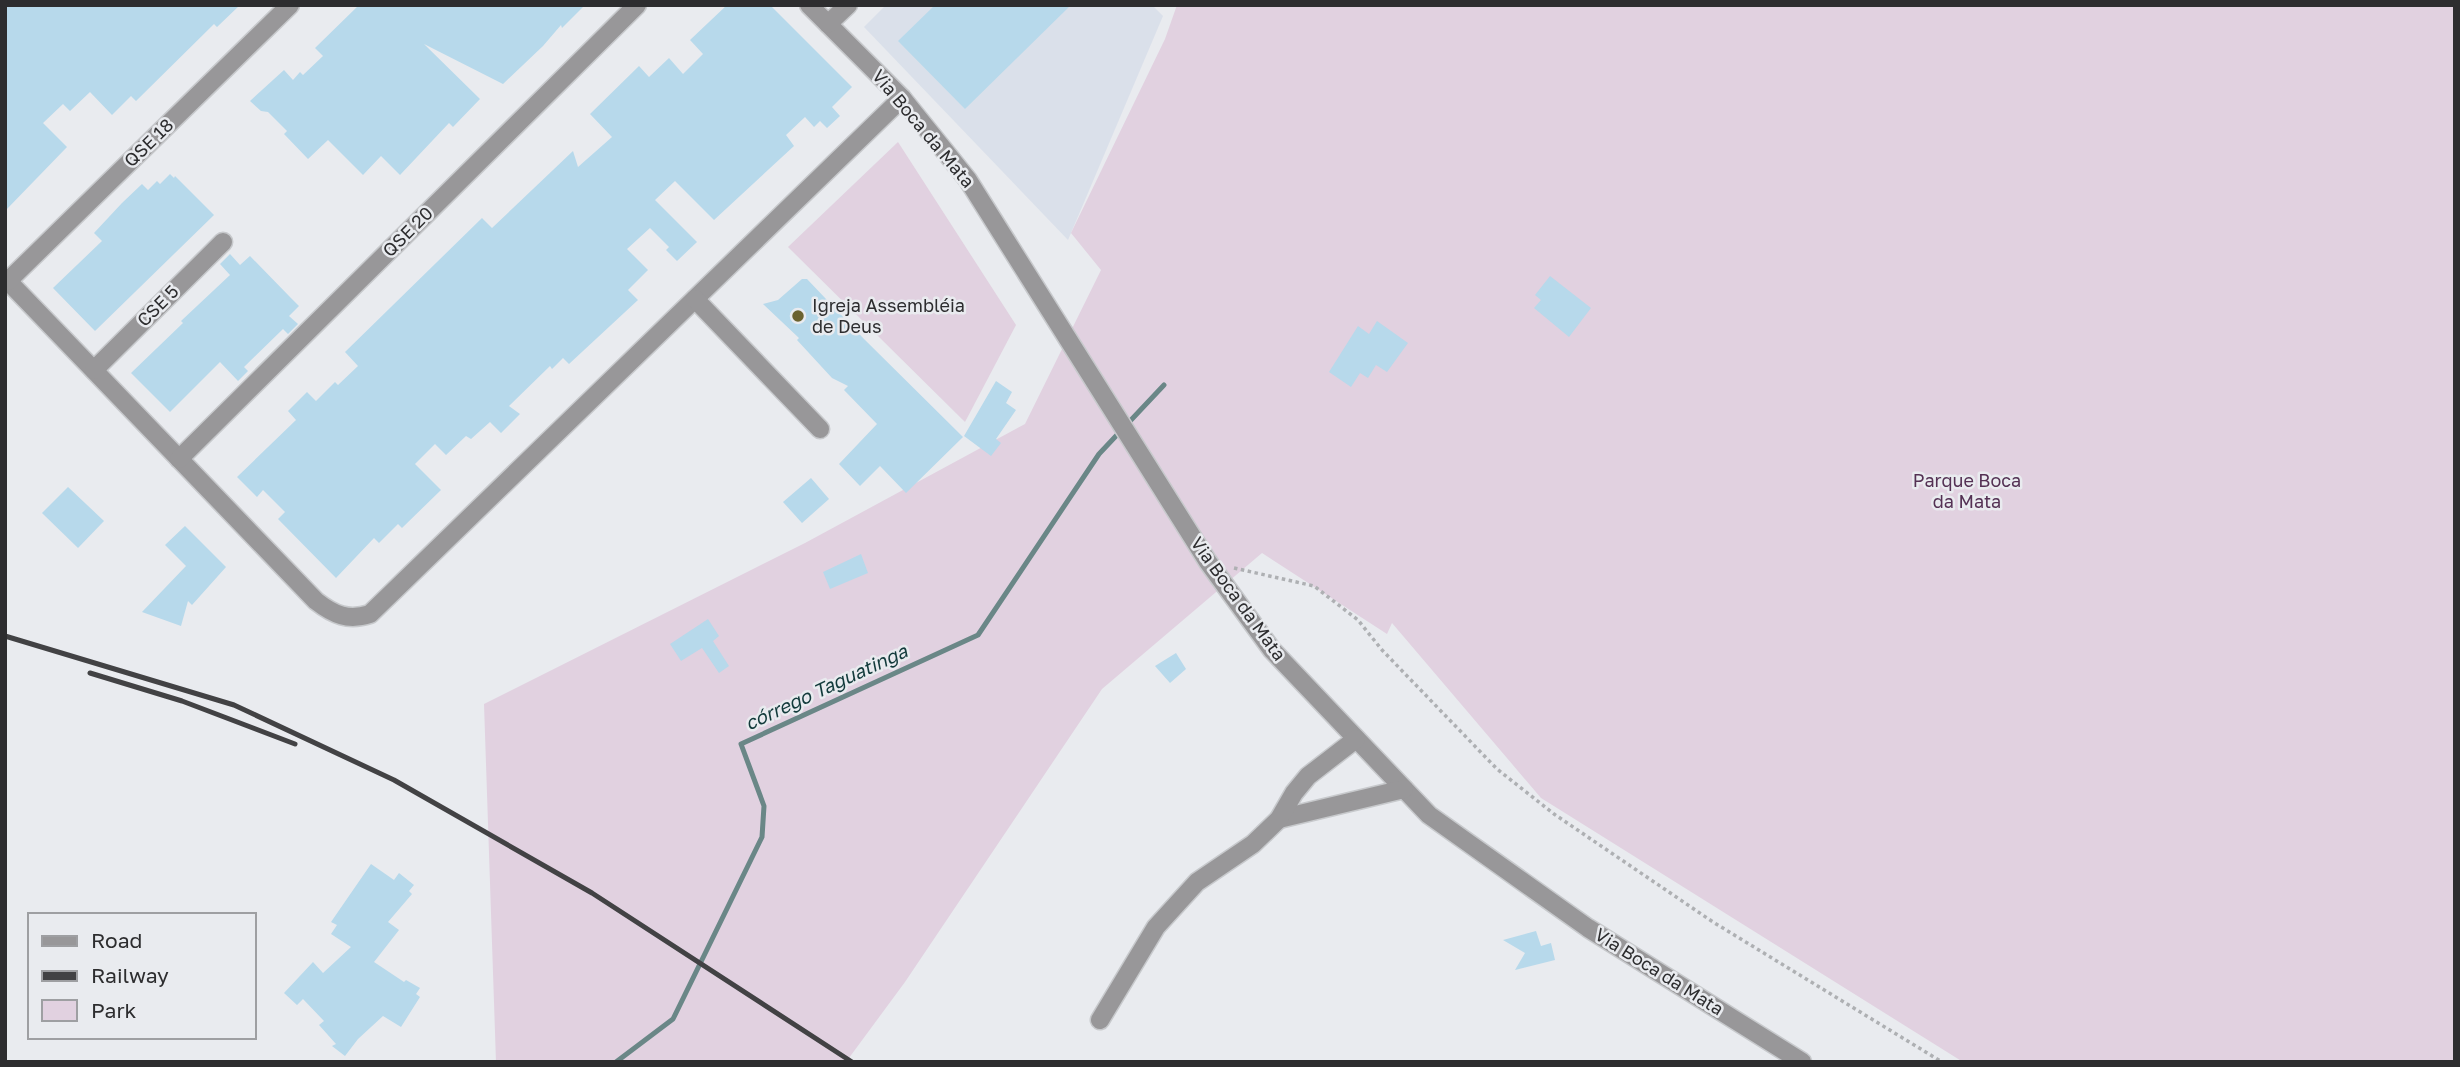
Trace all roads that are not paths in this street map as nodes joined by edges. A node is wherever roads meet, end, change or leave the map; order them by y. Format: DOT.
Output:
graph roads {
  1 [pos="290,5"];
  2 [pos="637,5"];
  3 [pos="809,5"];
  4 [pos="848,5"];
  5 [pos="828,24"];
  6 [pos="902,98"];
  7 [pos="223,242"];
  8 [pos="7,280"];
  9 [pos="695,299"];
  10 [pos="94,370"];
  11 [pos="820,429"];
  12 [pos="179,459"];
  13 [pos="1356,739"];
  14 [pos="1404,789"];
  15 [pos="1279,818"];
  16 [pos="1100,1020"];
  17 [pos="1802,1062"];
  1 -- 8 [label="street, QSE 18"];
  2 -- 12 [label="street, QSE 20"];
  3 -- 5 [label="street, Via Boca da Mata"];
  4 -- 5 [label="street"];
  5 -- 6 [label="street, Via Boca da Mata"];
  6 -- 9 [label="street"];
  6 -- 13 [label="street, Via Boca da Mata"];
  7 -- 10 [label="street, CSE 5"];
  8 -- 10 [label="street"];
  9 -- 11 [label="street"];
  9 -- 12 [label="street"];
  10 -- 12 [label="street"];
  13 -- 14 [label="street, Via Boca da Mata"];
  13 -- 15 [label="street"];
  14 -- 15 [label="street"];
  14 -- 17 [label="street, Via Boca da Mata"];
  15 -- 16 [label="street"];
}
